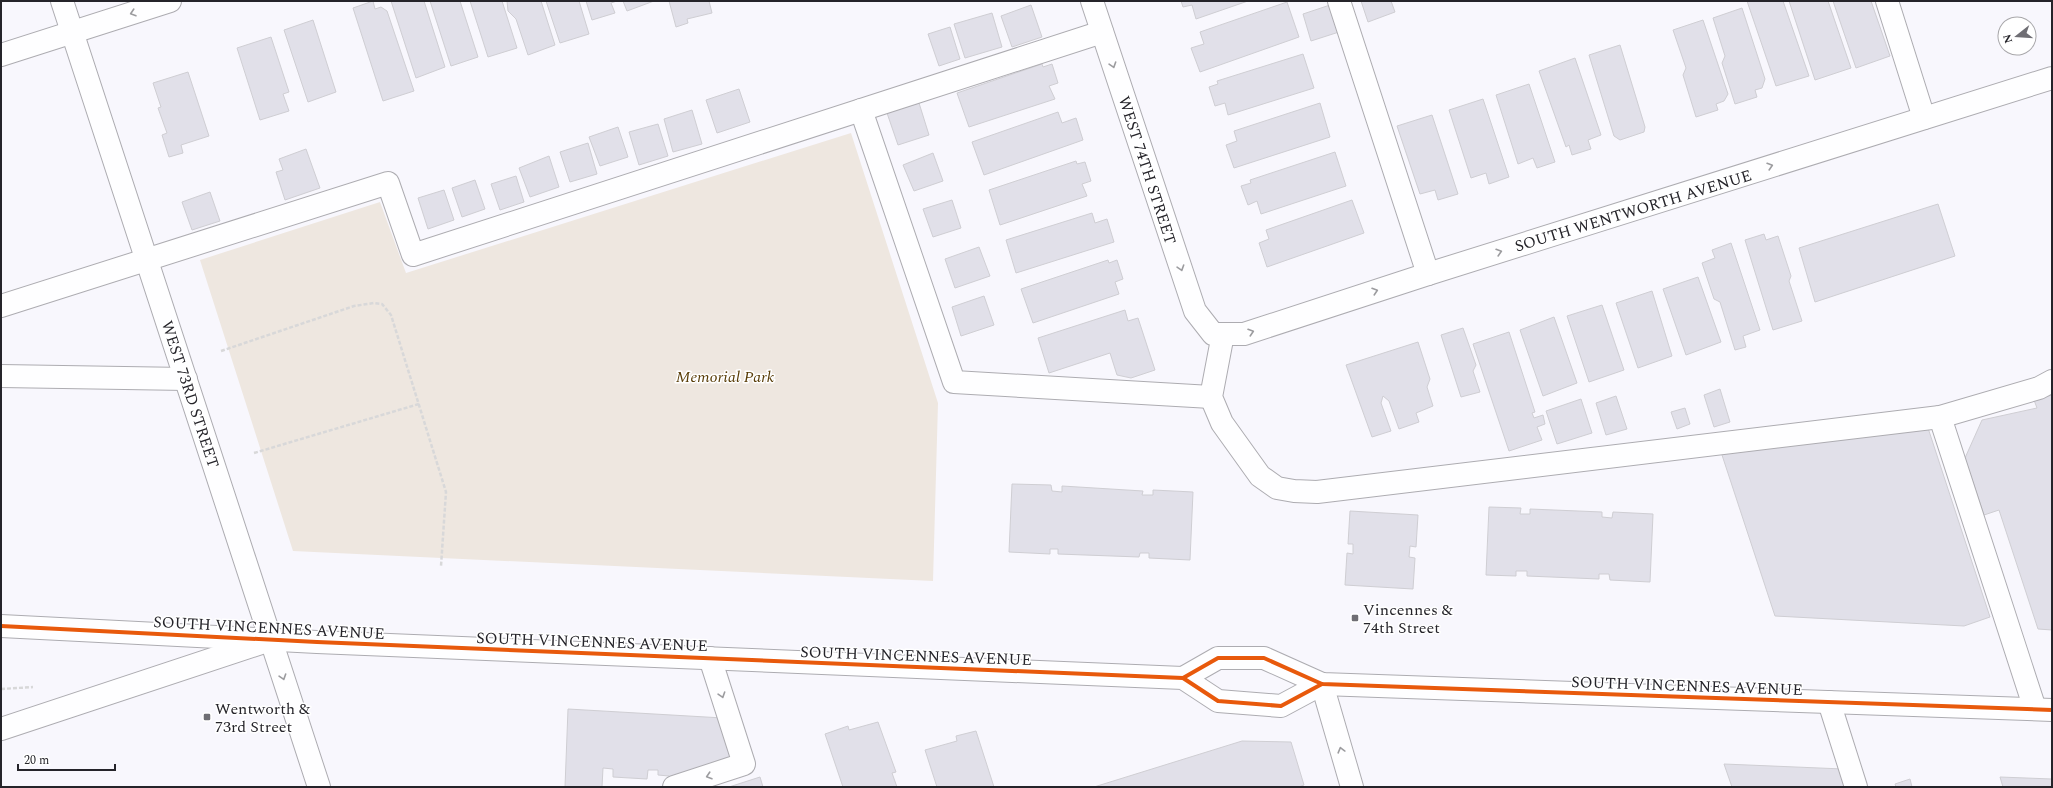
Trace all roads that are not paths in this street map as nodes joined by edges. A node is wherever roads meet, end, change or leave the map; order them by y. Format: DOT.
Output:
graph roads {
  1 [pos="62,1"];
  2 [pos="170,1"];
  3 [pos="1092,1"];
  4 [pos="1339,1"];
  5 [pos="1887,1"];
  6 [pos="1102,32"];
  7 [pos="72,33"];
  8 [pos="1,55"];
  9 [pos="2052,78"];
  10 [pos="861,110"];
  11 [pos="1924,118"];
  12 [pos="147,260"];
  13 [pos="1428,274"];
  14 [pos="1,306"];
  15 [pos="1218,334"];
  16 [pos="1,376"];
  17 [pos="186,378"];
  18 [pos="2052,381"];
  19 [pos="1211,397"];
  20 [pos="1940,417"];
  21 [pos="1,626"];
  22 [pos="271,640"];
  23 [pos="710,658"];
  24 [pos="1183,678"];
  25 [pos="1322,684"];
  26 [pos="1829,702"];
  27 [pos="2044,709"];
  28 [pos="1,729"];
  29 [pos="319,787"];
  30 [pos="674,787"];
  31 [pos="1352,787"];
  32 [pos="1856,787"];
  1 -- 7 [label="street, WEST 73RD STREET"];
  2 -- 7 [label="street, one-way"];
  3 -- 6 [label="street, WEST 74TH STREET"];
  4 -- 13 [label="street"];
  5 -- 11 [label="street"];
  6 -- 10 [label="street"];
  6 -- 15 [label="street, WEST 74TH STREET, one-way"];
  7 -- 8 [label="street"];
  7 -- 12 [label="street, WEST 73RD STREET"];
  9 -- 11 [label="street, SOUTH WENTWORTH AVENUE"];
  10 -- 12 [label="street"];
  10 -- 19 [label="street"];
  13 -- 11 [label="street, SOUTH WENTWORTH AVENUE, one-way"];
  12 -- 14 [label="street"];
  12 -- 17 [label="street, WEST 73RD STREET"];
  15 -- 13 [label="street, SOUTH WENTWORTH AVENUE, one-way"];
  15 -- 19 [label="street"];
  16 -- 17 [label="street"];
  17 -- 22 [label="street, WEST 73RD STREET"];
  18 -- 20 [label="street"];
  19 -- 20 [label="street"];
  20 -- 27 [label="street"];
  21 -- 22 [label="street, SOUTH VINCENNES AVENUE"];
  22 -- 23 [label="street, SOUTH VINCENNES AVENUE"];
  22 -- 28 [label="street"];
  22 -- 29 [label="street, WEST 73RD STREET, one-way"];
  23 -- 24 [label="street, SOUTH VINCENNES AVENUE"];
  23 -- 30 [label="street, one-way"];
  24 -- 25 [label="street, SOUTH VINCENNES AVENUE"];
  24 -- 25 [label="street"];
  25 -- 26 [label="street, SOUTH VINCENNES AVENUE"];
  31 -- 25 [label="street, one-way"];
  26 -- 27 [label="street, SOUTH VINCENNES AVENUE"];
  26 -- 32 [label="street"];
}
